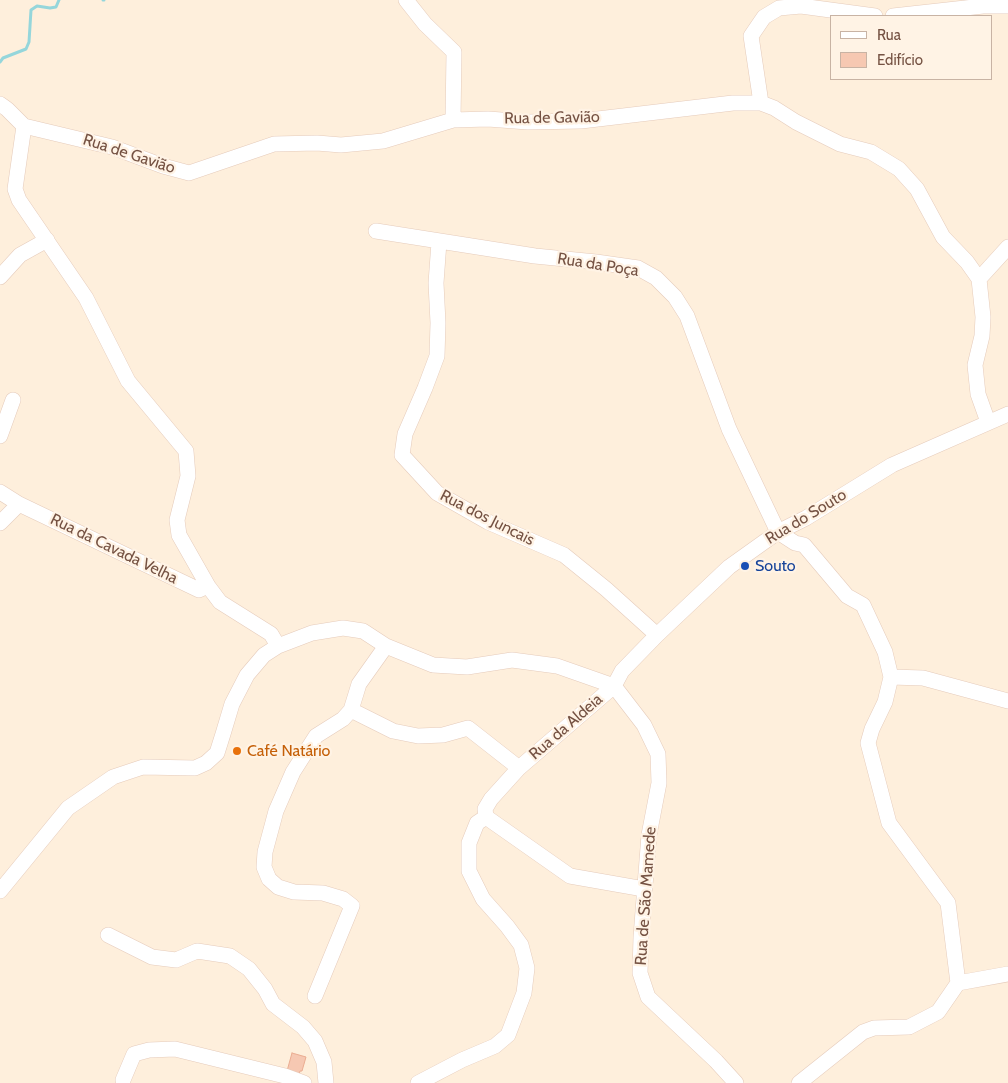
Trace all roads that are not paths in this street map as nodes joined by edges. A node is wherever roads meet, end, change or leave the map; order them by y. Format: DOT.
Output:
graph roads {
  1 [pos="406,0"];
  2 [pos="1008,6"];
  3 [pos="868,15"];
  4 [pos="902,15"];
  5 [pos="761,103"];
  6 [pos="0,104"];
  7 [pos="453,120"];
  8 [pos="24,126"];
  9 [pos="376,232"];
  10 [pos="47,240"];
  11 [pos="439,242"];
  12 [pos="1008,247"];
  13 [pos="0,277"];
  14 [pos="979,279"];
  15 [pos="13,400"];
  16 [pos="1008,414"];
  17 [pos="988,422"];
  18 [pos="0,436"];
  19 [pos="0,492"];
  20 [pos="19,504"];
  21 [pos="806,518"];
  22 [pos="0,523"];
  23 [pos="778,532"];
  24 [pos="804,545"];
  25 [pos="208,586"];
  26 [pos="657,635"];
  27 [pos="278,646"];
  28 [pos="386,646"];
  29 [pos="891,677"];
  30 [pos="614,686"];
  31 [pos="1008,701"];
  32 [pos="351,710"];
  33 [pos="519,768"];
  34 [pos="486,817"];
  35 [pos="644,889"];
  36 [pos="0,891"];
  37 [pos="108,935"];
  38 [pos="1008,974"];
  39 [pos="958,983"];
  40 [pos="315,996"];
  41 [pos="123,1080"];
  42 [pos="284,1080"];
  43 [pos="304,1083"];
  44 [pos="326,1083"];
  45 [pos="418,1083"];
  46 [pos="736,1083"];
  47 [pos="799,1083"];
  1 -- 7 [label="street"];
  2 -- 4 [label="street"];
  3 -- 5 [label="street"];
  5 -- 7 [label="street, Rua de Gavião"];
  5 -- 14 [label="street, Rua de Gavião"];
  6 -- 8 [label="street"];
  7 -- 8 [label="street, Rua de Gavião"];
  8 -- 10 [label="street, Rua da Cavada Velha"];
  9 -- 11 [label="street, Rua da Poça"];
  10 -- 13 [label="street"];
  10 -- 25 [label="street, Rua da Cavada Velha"];
  11 -- 23 [label="street, Rua da Poça"];
  11 -- 26 [label="street, Rua dos Juncais"];
  12 -- 14 [label="street"];
  14 -- 17 [label="street"];
  15 -- 18 [label="street"];
  16 -- 17 [label="street, Rua do Souto"];
  17 -- 21 [label="street, Rua do Souto"];
  19 -- 20 [label="street, Rua da Cavada Velha"];
  20 -- 22 [label="street"];
  20 -- 25 [label="street, Rua da Cavada Velha"];
  21 -- 23 [label="street, Rua do Souto"];
  21 -- 24 [label="street"];
  23 -- 24 [label="street"];
  23 -- 26 [label="street, Rua do Souto"];
  24 -- 29 [label="street"];
  25 -- 27 [label="street, Rua da Cavada Velha"];
  26 -- 30 [label="street, Rua do Souto"];
  27 -- 28 [label="street"];
  27 -- 36 [label="street"];
  28 -- 30 [label="street"];
  28 -- 32 [label="street"];
  29 -- 31 [label="street"];
  29 -- 39 [label="street"];
  30 -- 33 [label="street, Rua da Aldeia"];
  30 -- 35 [label="street, Rua de São Mamede"];
  32 -- 33 [label="street, Rua da Aldeia"];
  32 -- 40 [label="street"];
  33 -- 34 [label="street, Rua da Aldeia"];
  34 -- 35 [label="street"];
  34 -- 45 [label="street, Rua da Aldeia"];
  35 -- 46 [label="street, Rua de São Mamede"];
  37 -- 44 [label="street"];
  38 -- 39 [label="street"];
  39 -- 47 [label="street"];
  41 -- 42 [label="street"];
  42 -- 43 [label="street"];
}
